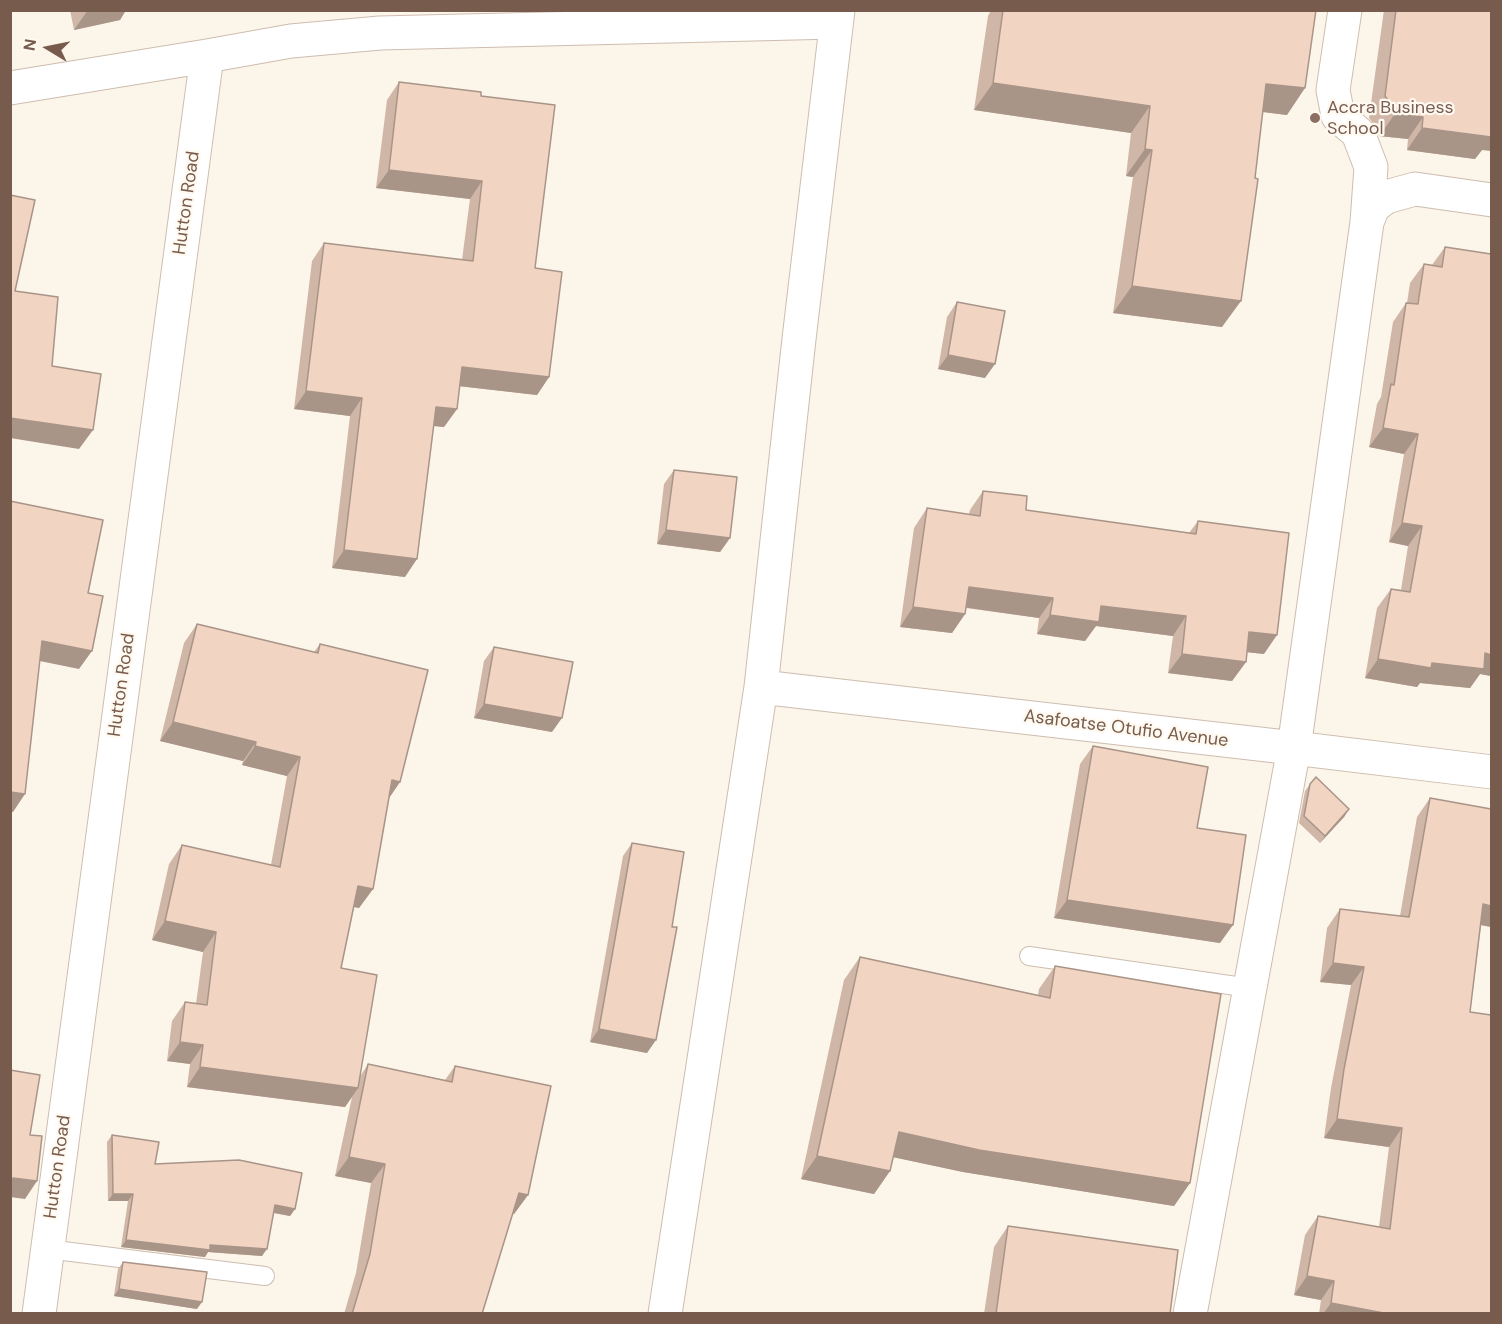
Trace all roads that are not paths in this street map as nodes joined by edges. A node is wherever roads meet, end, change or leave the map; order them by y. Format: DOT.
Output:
graph roads {
  1 [pos="1345,10"];
  2 [pos="837,16"];
  3 [pos="207,56"];
  4 [pos="10,88"];
  5 [pos="1491,200"];
  6 [pos="1367,222"];
  7 [pos="761,687"];
  8 [pos="1294,748"];
  9 [pos="1491,772"];
  10 [pos="1029,956"];
  11 [pos="1250,988"];
  12 [pos="47,1249"];
  13 [pos="266,1276"];
  14 [pos="39,1314"];
  15 [pos="665,1314"];
  16 [pos="1190,1314"];
  1 -- 6 [label="street"];
  2 -- 3 [label="street"];
  2 -- 7 [label="street"];
  3 -- 4 [label="street"];
  3 -- 12 [label="street, Hutton Road"];
  5 -- 6 [label="street"];
  6 -- 8 [label="street"];
  7 -- 8 [label="street, Asafoatse Otufio Avenue"];
  7 -- 15 [label="street"];
  8 -- 9 [label="street, Asafoatse Otufio Avenue"];
  8 -- 11 [label="street"];
  10 -- 11 [label="lane"];
  11 -- 16 [label="street"];
  12 -- 13 [label="lane"];
  12 -- 14 [label="street, Hutton Road"];
}
